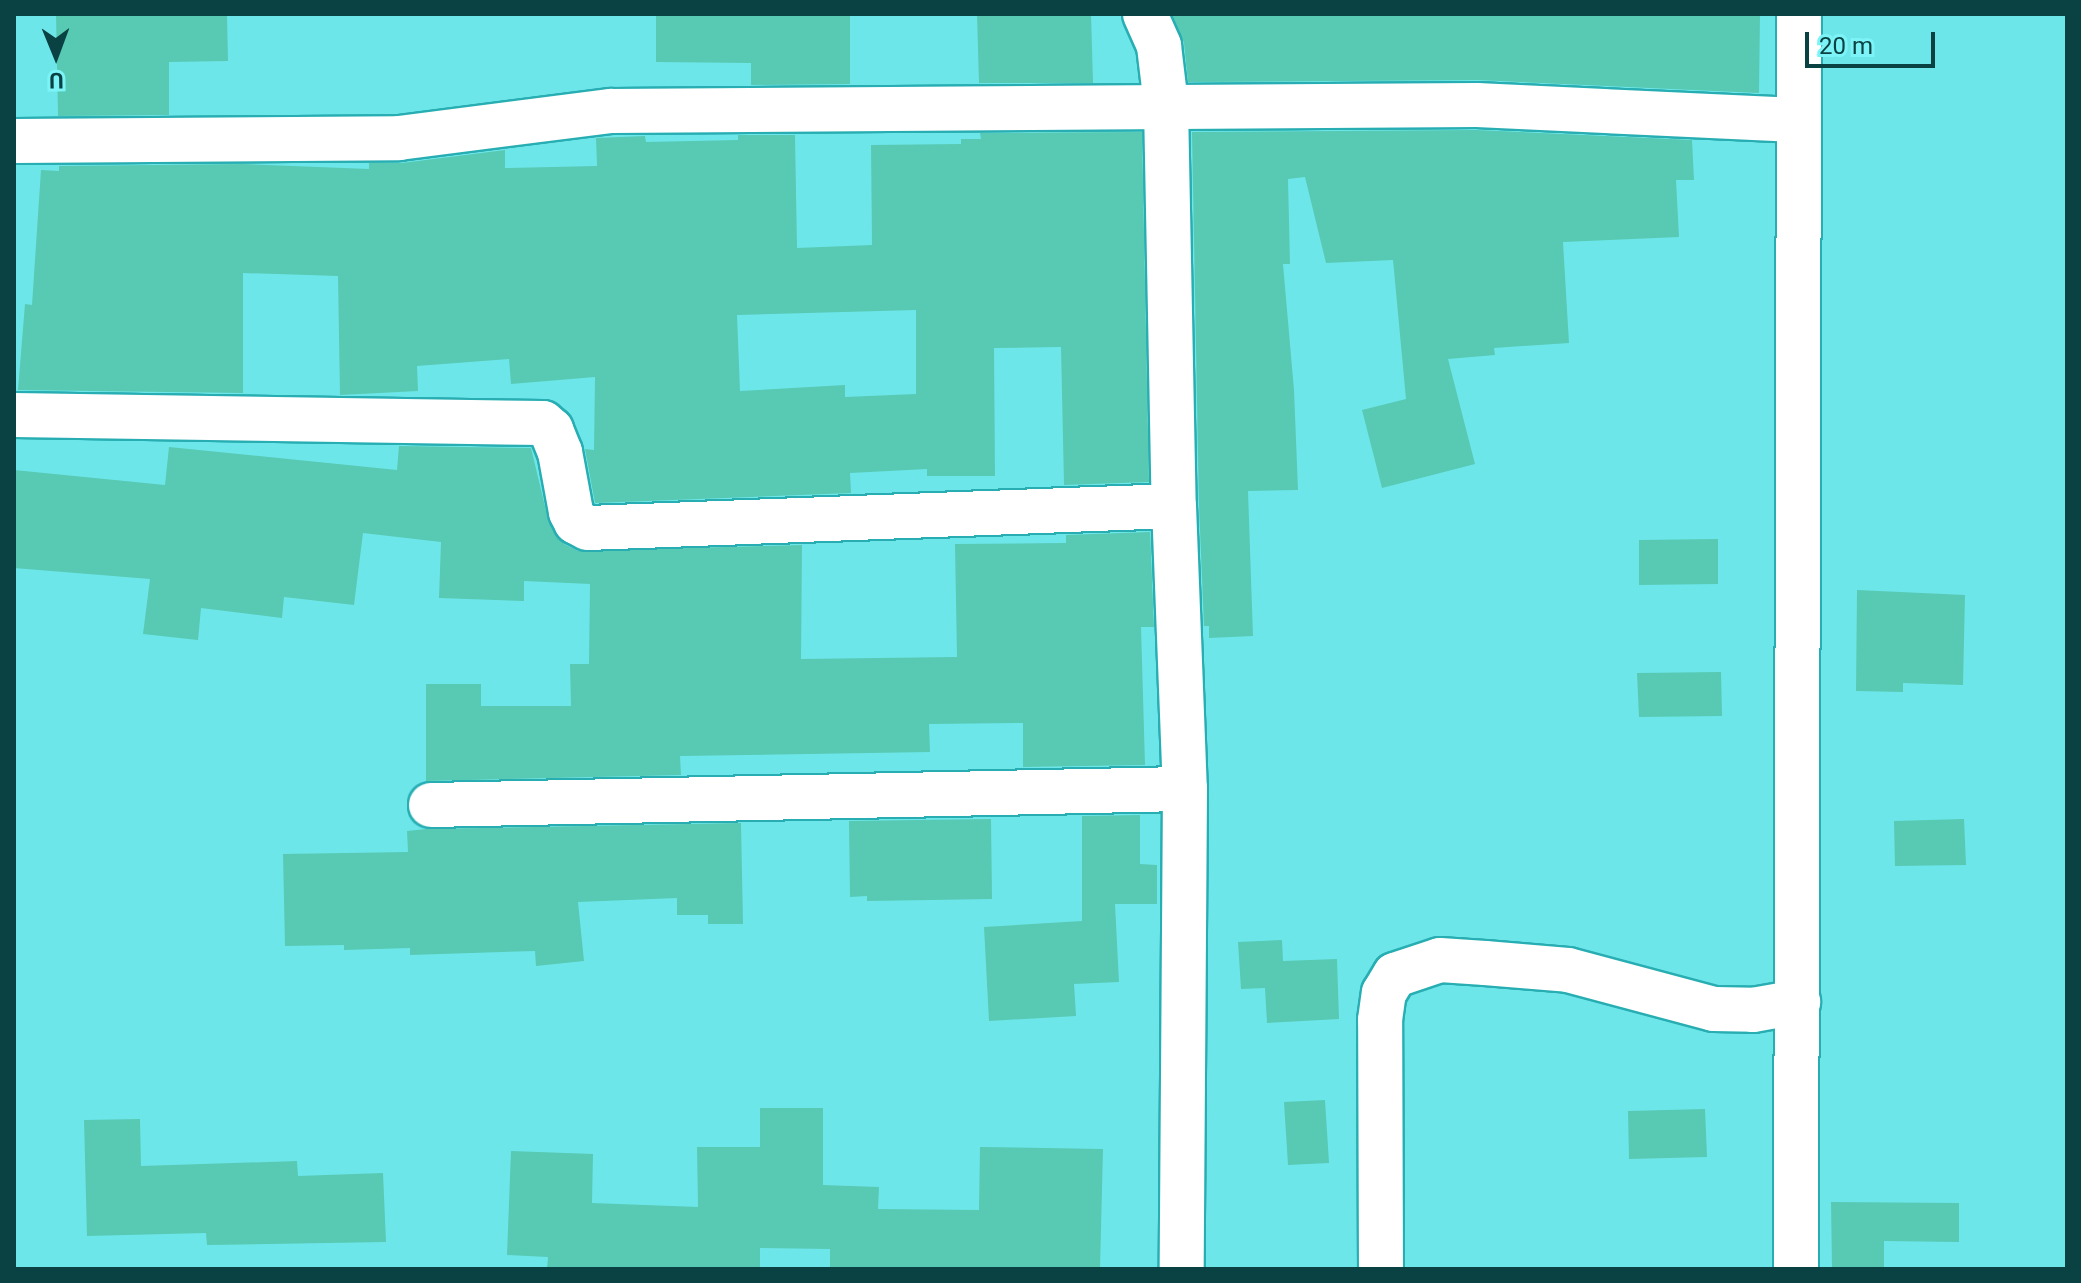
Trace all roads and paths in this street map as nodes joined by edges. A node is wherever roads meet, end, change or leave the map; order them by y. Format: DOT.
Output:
graph roads {
  1 [pos="1145,14"];
  2 [pos="1799,14"];
  3 [pos="1166,105"];
  4 [pos="1797,120"];
  5 [pos="14,141"];
  6 [pos="14,415"];
  7 [pos="1174,506"];
  8 [pos="1185,789"];
  9 [pos="431,805"];
  10 [pos="1798,1002"];
  11 [pos="1182,1269"];
  12 [pos="1381,1269"];
  13 [pos="1796,1269"];
  1 -- 3 [label="street"];
  2 -- 4 [label="street"];
  3 -- 4 [label="street"];
  3 -- 5 [label="street"];
  3 -- 7 [label="street"];
  4 -- 10 [label="street"];
  6 -- 7 [label="street"];
  7 -- 8 [label="street"];
  8 -- 9 [label="street"];
  8 -- 11 [label="street"];
  10 -- 12 [label="street"];
  10 -- 13 [label="street"];
}
